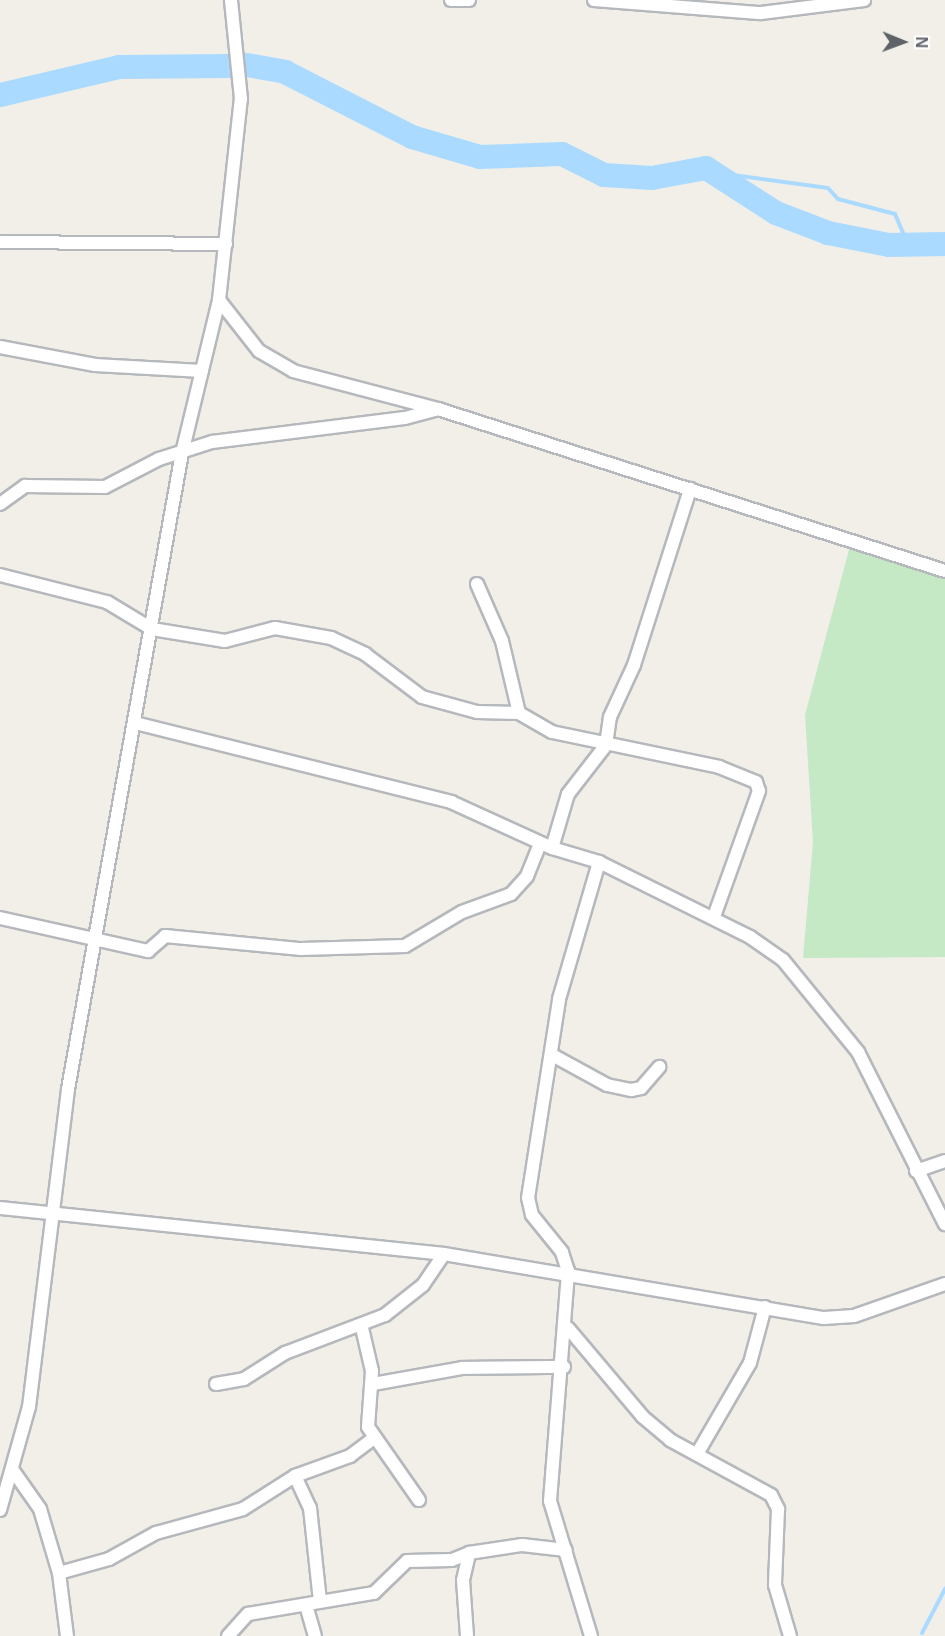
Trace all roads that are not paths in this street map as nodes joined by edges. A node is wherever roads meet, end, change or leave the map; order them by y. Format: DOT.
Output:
graph roads {
  1 [pos="231,0"];
  2 [pos="451,0"];
  3 [pos="469,0"];
  4 [pos="594,0"];
  5 [pos="864,0"];
  6 [pos="0,242"];
  7 [pos="226,244"];
  8 [pos="219,300"];
  9 [pos="0,347"];
  10 [pos="202,371"];
  11 [pos="438,409"];
  12 [pos="182,453"];
  13 [pos="690,489"];
  14 [pos="0,504"];
  15 [pos="945,571"];
  16 [pos="0,575"];
  17 [pos="477,584"];
  18 [pos="152,629"];
  19 [pos="519,713"];
  20 [pos="135,723"];
  21 [pos="606,745"];
  22 [pos="546,846"];
  23 [pos="599,862"];
  24 [pos="714,917"];
  25 [pos="0,918"];
  26 [pos="95,941"];
  27 [pos="554,1056"];
  28 [pos="659,1067"];
  29 [pos="945,1161"];
  30 [pos="916,1171"];
  31 [pos="0,1208"];
  32 [pos="50,1216"];
  33 [pos="945,1224"];
  34 [pos="444,1254"];
  35 [pos="568,1272"];
  36 [pos="945,1284"];
  37 [pos="765,1307"];
  38 [pos="362,1328"];
  39 [pos="568,1328"];
  40 [pos="564,1367"];
  41 [pos="216,1384"];
  42 [pos="373,1384"];
  43 [pos="374,1438"];
  44 [pos="697,1454"];
  45 [pos="15,1472"];
  46 [pos="295,1476"];
  47 [pos="419,1500"];
  48 [pos="0,1510"];
  49 [pos="566,1551"];
  50 [pos="469,1553"];
  51 [pos="59,1573"];
  52 [pos="320,1601"];
  53 [pos="306,1605"];
  54 [pos="67,1636"];
  55 [pos="228,1636"];
  56 [pos="315,1636"];
  57 [pos="467,1636"];
  58 [pos="591,1636"];
  59 [pos="789,1636"];
  1 -- 7 [label="street"];
  2 -- 3 [label="street"];
  4 -- 5 [label="street"];
  6 -- 7 [label="street"];
  7 -- 8 [label="street"];
  8 -- 10 [label="street"];
  8 -- 11 [label="street"];
  9 -- 10 [label="street"];
  10 -- 12 [label="street"];
  11 -- 12 [label="street"];
  11 -- 13 [label="street"];
  12 -- 14 [label="street"];
  12 -- 18 [label="street"];
  13 -- 15 [label="street"];
  13 -- 21 [label="street"];
  16 -- 18 [label="street"];
  17 -- 19 [label="street"];
  18 -- 19 [label="street"];
  18 -- 20 [label="street"];
  19 -- 21 [label="street"];
  20 -- 22 [label="street"];
  20 -- 26 [label="street"];
  21 -- 22 [label="street"];
  21 -- 24 [label="street"];
  22 -- 23 [label="street"];
  22 -- 26 [label="street"];
  23 -- 24 [label="street"];
  23 -- 27 [label="street"];
  24 -- 30 [label="street"];
  25 -- 26 [label="street"];
  26 -- 32 [label="street"];
  27 -- 28 [label="street"];
  27 -- 35 [label="street"];
  29 -- 30 [label="street"];
  30 -- 33 [label="street"];
  31 -- 32 [label="street"];
  32 -- 34 [label="street"];
  32 -- 45 [label="street"];
  34 -- 35 [label="street"];
  34 -- 38 [label="street"];
  35 -- 37 [label="street"];
  35 -- 39 [label="street"];
  36 -- 37 [label="street"];
  37 -- 44 [label="street"];
  38 -- 41 [label="street"];
  38 -- 42 [label="street"];
  39 -- 40 [label="street"];
  39 -- 44 [label="street"];
  40 -- 42 [label="street"];
  40 -- 49 [label="street"];
  42 -- 43 [label="street"];
  43 -- 46 [label="street"];
  43 -- 47 [label="street"];
  44 -- 59 [label="street"];
  45 -- 48 [label="street"];
  45 -- 51 [label="street"];
  46 -- 51 [label="street"];
  46 -- 52 [label="street"];
  49 -- 50 [label="street"];
  49 -- 58 [label="street"];
  50 -- 52 [label="street"];
  50 -- 57 [label="street"];
  51 -- 54 [label="street"];
  52 -- 53 [label="street"];
  53 -- 55 [label="street"];
  53 -- 56 [label="street"];
}
